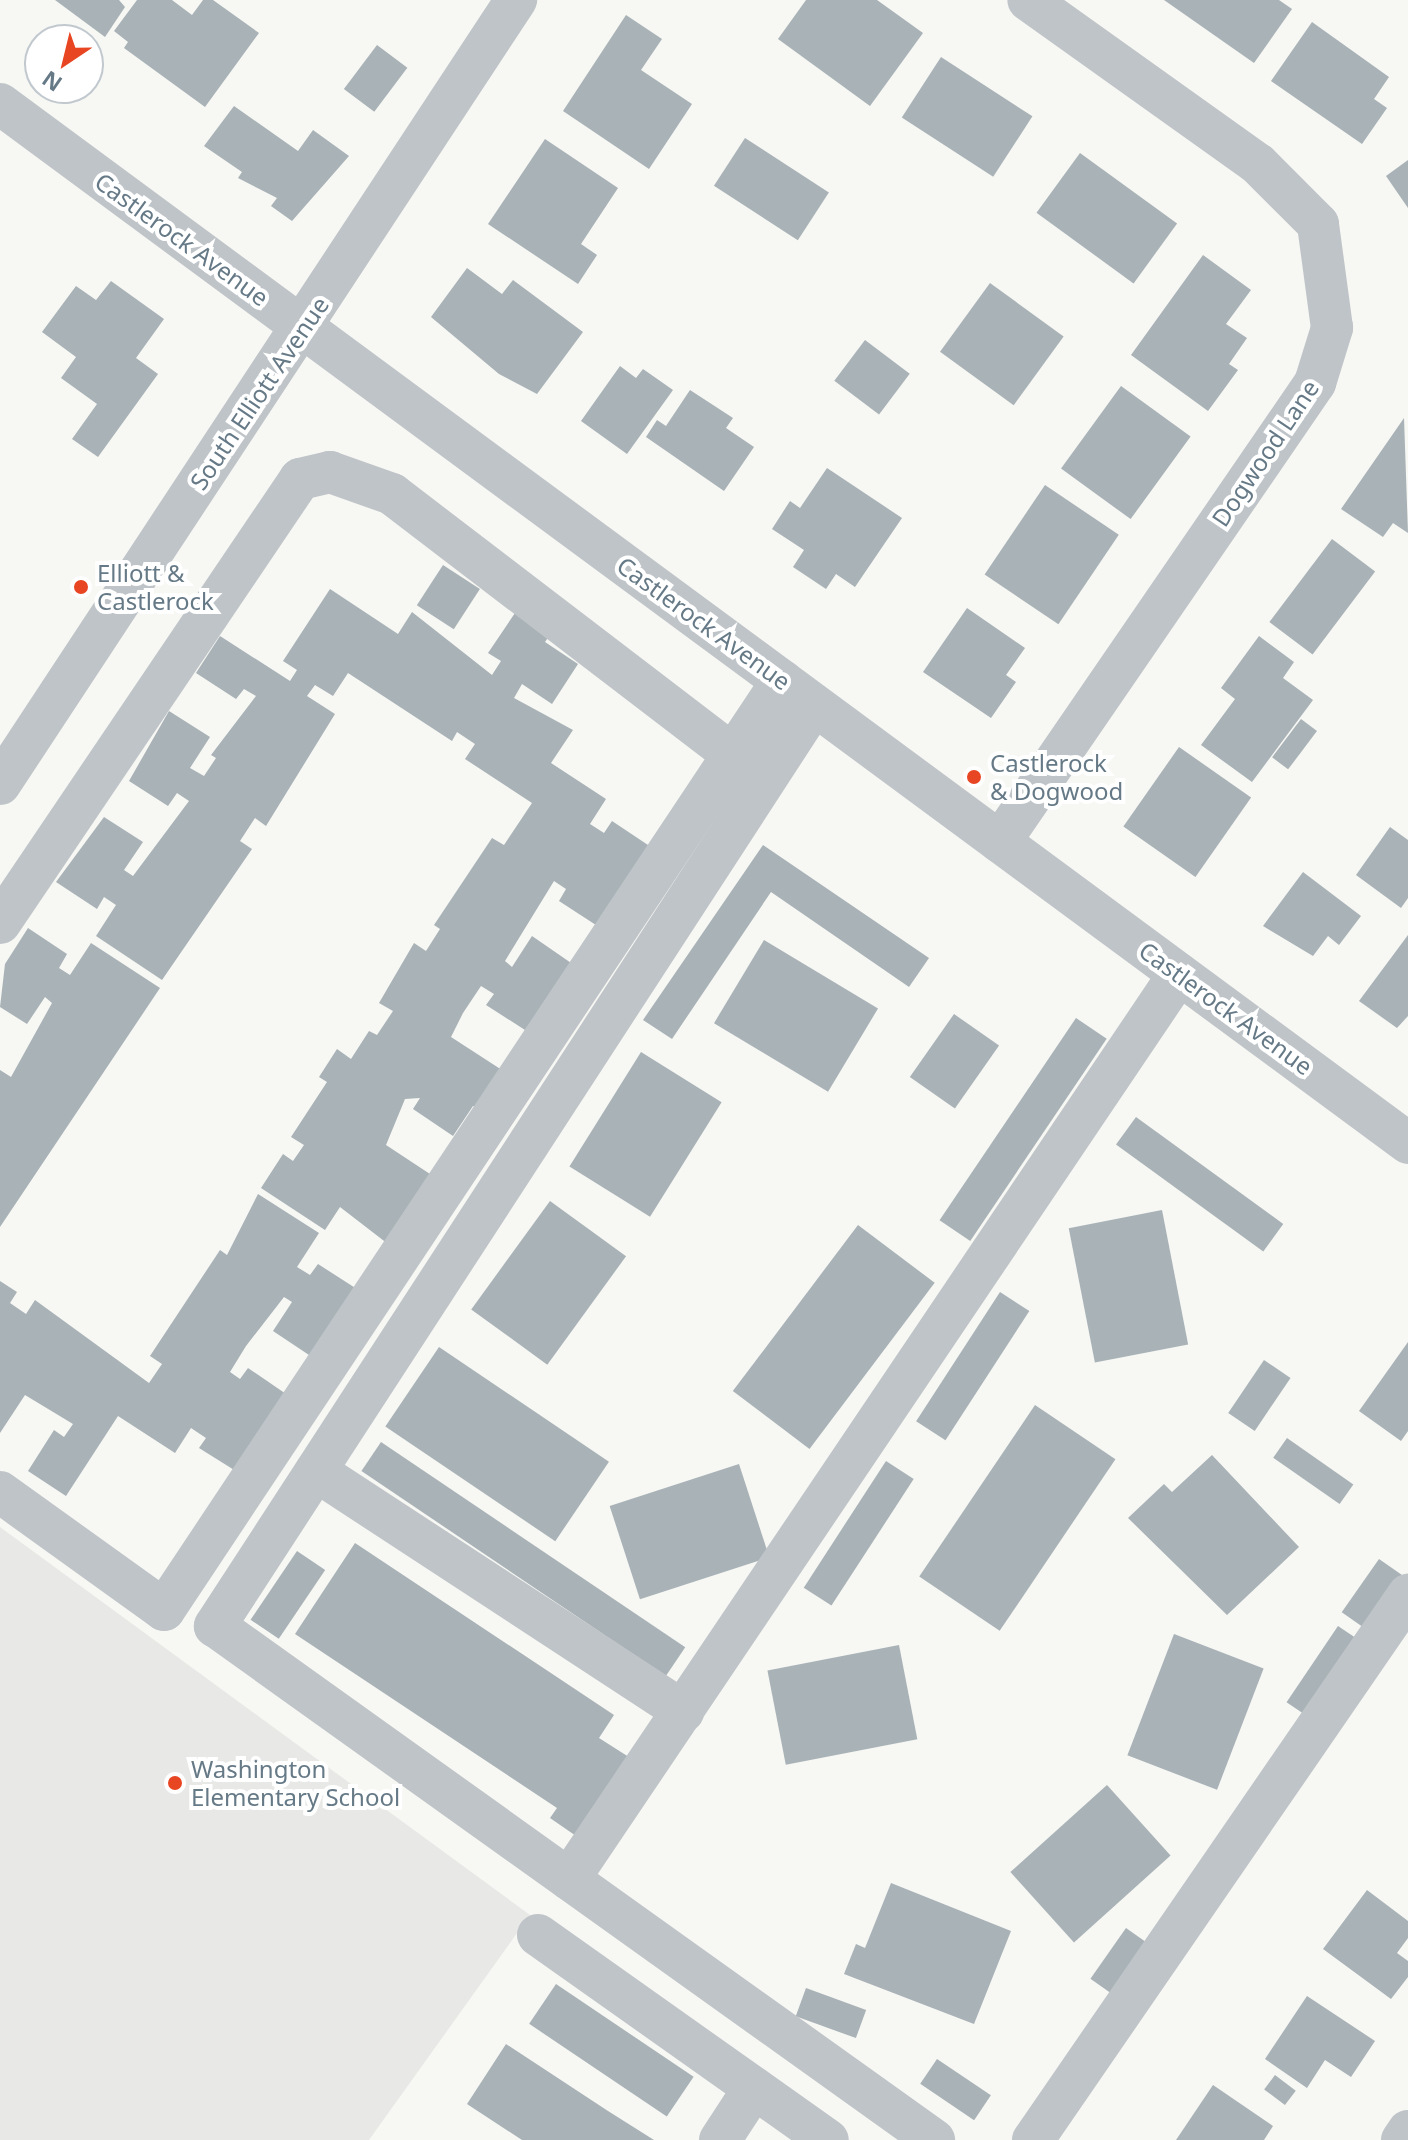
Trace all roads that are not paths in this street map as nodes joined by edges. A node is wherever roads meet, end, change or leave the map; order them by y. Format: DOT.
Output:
graph roads {
  1 [pos="516,0"];
  2 [pos="1028,0"];
  3 [pos="0,104"];
  4 [pos="303,328"];
  5 [pos="798,693"];
  6 [pos="732,754"];
  7 [pos="0,784"];
  8 [pos="1000,842"];
  9 [pos="0,923"];
  10 [pos="1179,974"];
  11 [pos="1408,1143"];
  12 [pos="316,1471"];
  13 [pos="0,1492"];
  14 [pos="1408,1595"];
  15 [pos="683,1711"];
  16 [pos="569,1879"];
  17 [pos="538,1935"];
  18 [pos="754,2088"];
  19 [pos="1408,2131"];
  20 [pos="720,2140"];
  21 [pos="828,2140"];
  22 [pos="934,2140"];
  23 [pos="1033,2140"];
  24 [pos="1402,2140"];
  1 -- 4 [label="street, South Elliott Avenue"];
  2 -- 8 [label="street, Dogwood Lane"];
  3 -- 4 [label="street, Castlerock Avenue"];
  4 -- 5 [label="street, Castlerock Avenue"];
  4 -- 7 [label="street, South Elliott Avenue"];
  5 -- 6 [label="street"];
  5 -- 8 [label="street, Castlerock Avenue"];
  5 -- 12 [label="street"];
  6 -- 9 [label="street"];
  6 -- 13 [label="street"];
  8 -- 10 [label="street, Castlerock Avenue"];
  10 -- 11 [label="street, Castlerock Avenue"];
  10 -- 15 [label="street"];
  12 -- 15 [label="street"];
  12 -- 16 [label="street"];
  14 -- 23 [label="street"];
  15 -- 16 [label="street"];
  16 -- 22 [label="street"];
  17 -- 18 [label="street"];
  18 -- 20 [label="street"];
  18 -- 21 [label="street"];
  19 -- 24 [label="street"];
}
